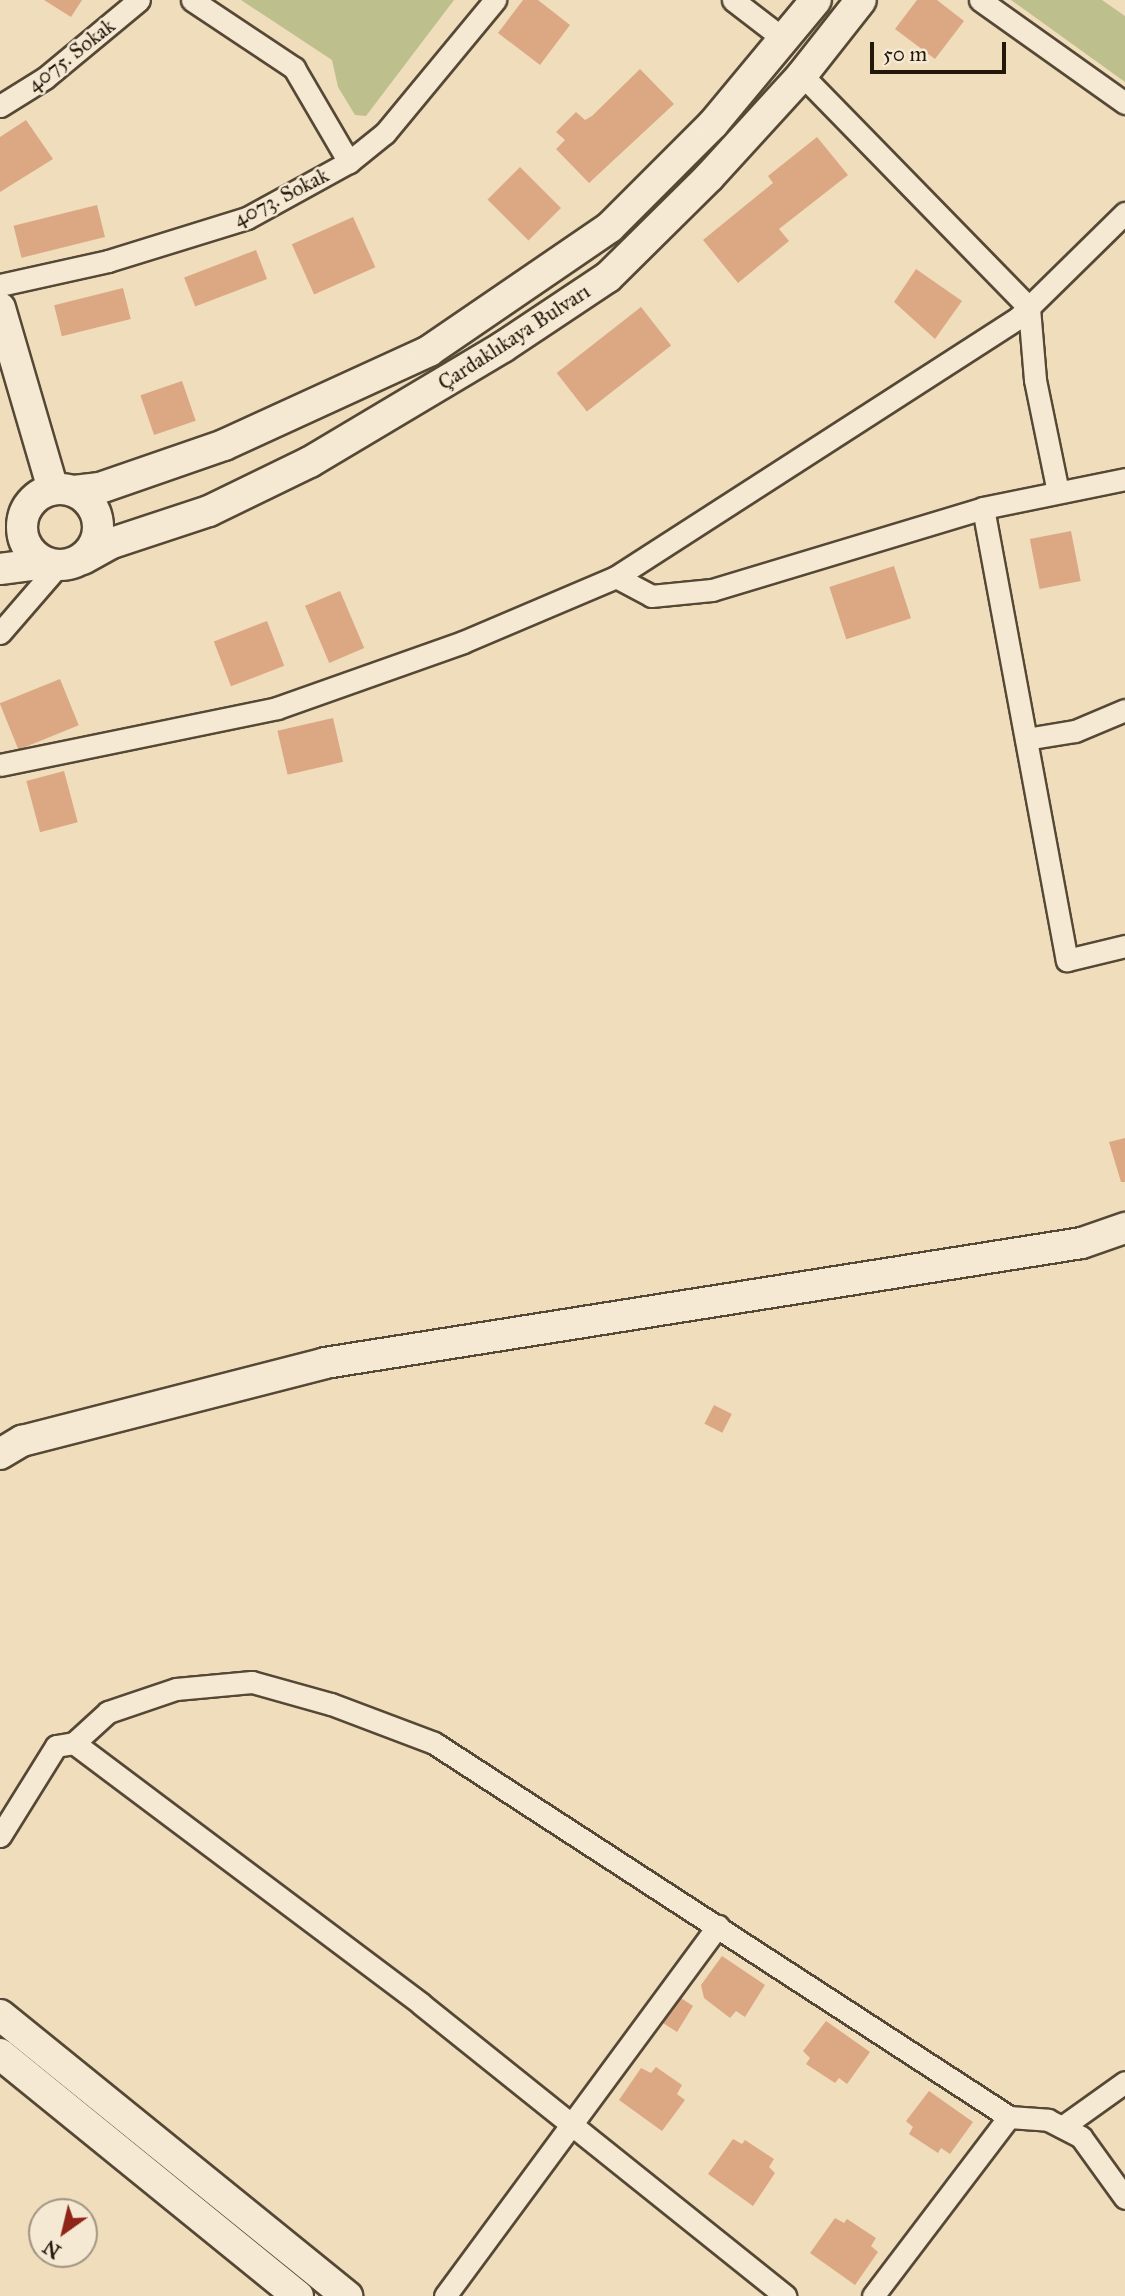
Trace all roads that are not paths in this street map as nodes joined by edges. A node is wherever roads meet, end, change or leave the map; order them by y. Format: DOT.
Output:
graph roads {
  1 [pos="139,0"];
  2 [pos="192,0"];
  3 [pos="495,0"];
  4 [pos="733,0"];
  5 [pos="816,0"];
  6 [pos="861,0"];
  7 [pos="980,0"];
  8 [pos="785,40"];
  9 [pos="802,75"];
  10 [pos="1125,103"];
  11 [pos="0,106"];
  12 [pos="349,162"];
  13 [pos="1125,213"];
  14 [pos="0,285"];
  15 [pos="0,308"];
  16 [pos="1029,308"];
  17 [pos="1125,479"];
  18 [pos="1058,492"];
  19 [pos="53,494"];
  20 [pos="0,508"];
  21 [pos="984,508"];
  22 [pos="62,563"];
  23 [pos="0,569"];
  24 [pos="617,577"];
  25 [pos="0,633"];
  26 [pos="1125,710"];
  27 [pos="1026,739"];
  28 [pos="0,765"];
  29 [pos="1125,946"];
  30 [pos="1125,1228"];
  31 [pos="0,1454"];
  32 [pos="74,1743"];
  33 [pos="0,1836"];
  34 [pos="718,1926"];
  35 [pos="0,2015"];
  36 [pos="0,2054"];
  37 [pos="1125,2082"];
  38 [pos="1009,2117"];
  39 [pos="572,2125"];
  40 [pos="1062,2127"];
  41 [pos="1125,2198"];
  42 [pos="298,2296"];
  43 [pos="347,2296"];
  44 [pos="445,2296"];
  45 [pos="785,2296"];
  46 [pos="873,2296"];
  1 -- 11 [label="street, 4075. Sokak"];
  2 -- 12 [label="street"];
  3 -- 12 [label="street, 4073. Sokak"];
  4 -- 8 [label="street"];
  5 -- 8 [label="main road, Çardaklıkaya Bulvarı"];
  6 -- 9 [label="main road, Çardaklıkaya Bulvarı"];
  7 -- 10 [label="street"];
  8 -- 19 [label="main road, Çardaklıkaya Bulvarı"];
  9 -- 16 [label="street"];
  9 -- 22 [label="main road, Çardaklıkaya Bulvarı"];
  12 -- 14 [label="street, 4073. Sokak"];
  13 -- 16 [label="street"];
  15 -- 19 [label="main road"];
  16 -- 18 [label="street"];
  16 -- 24 [label="street"];
  17 -- 18 [label="street"];
  18 -- 21 [label="street"];
  19 -- 20 [label="main road, Çardaklıkaya Bulvarı"];
  19 -- 22 [label="main road"];
  19 -- 22 [label="main road"];
  21 -- 24 [label="street"];
  21 -- 27 [label="street"];
  22 -- 23 [label="main road, Çardaklıkaya Bulvarı"];
  22 -- 25 [label="street"];
  24 -- 28 [label="street"];
  26 -- 27 [label="street"];
  27 -- 29 [label="street"];
  30 -- 31 [label="main road"];
  32 -- 33 [label="street"];
  32 -- 34 [label="street"];
  32 -- 39 [label="street"];
  34 -- 38 [label="street"];
  34 -- 39 [label="street"];
  35 -- 43 [label="main road"];
  36 -- 42 [label="main road"];
  37 -- 40 [label="street"];
  38 -- 40 [label="street"];
  38 -- 46 [label="street"];
  39 -- 44 [label="street"];
  39 -- 45 [label="street"];
  40 -- 41 [label="street"];
}
